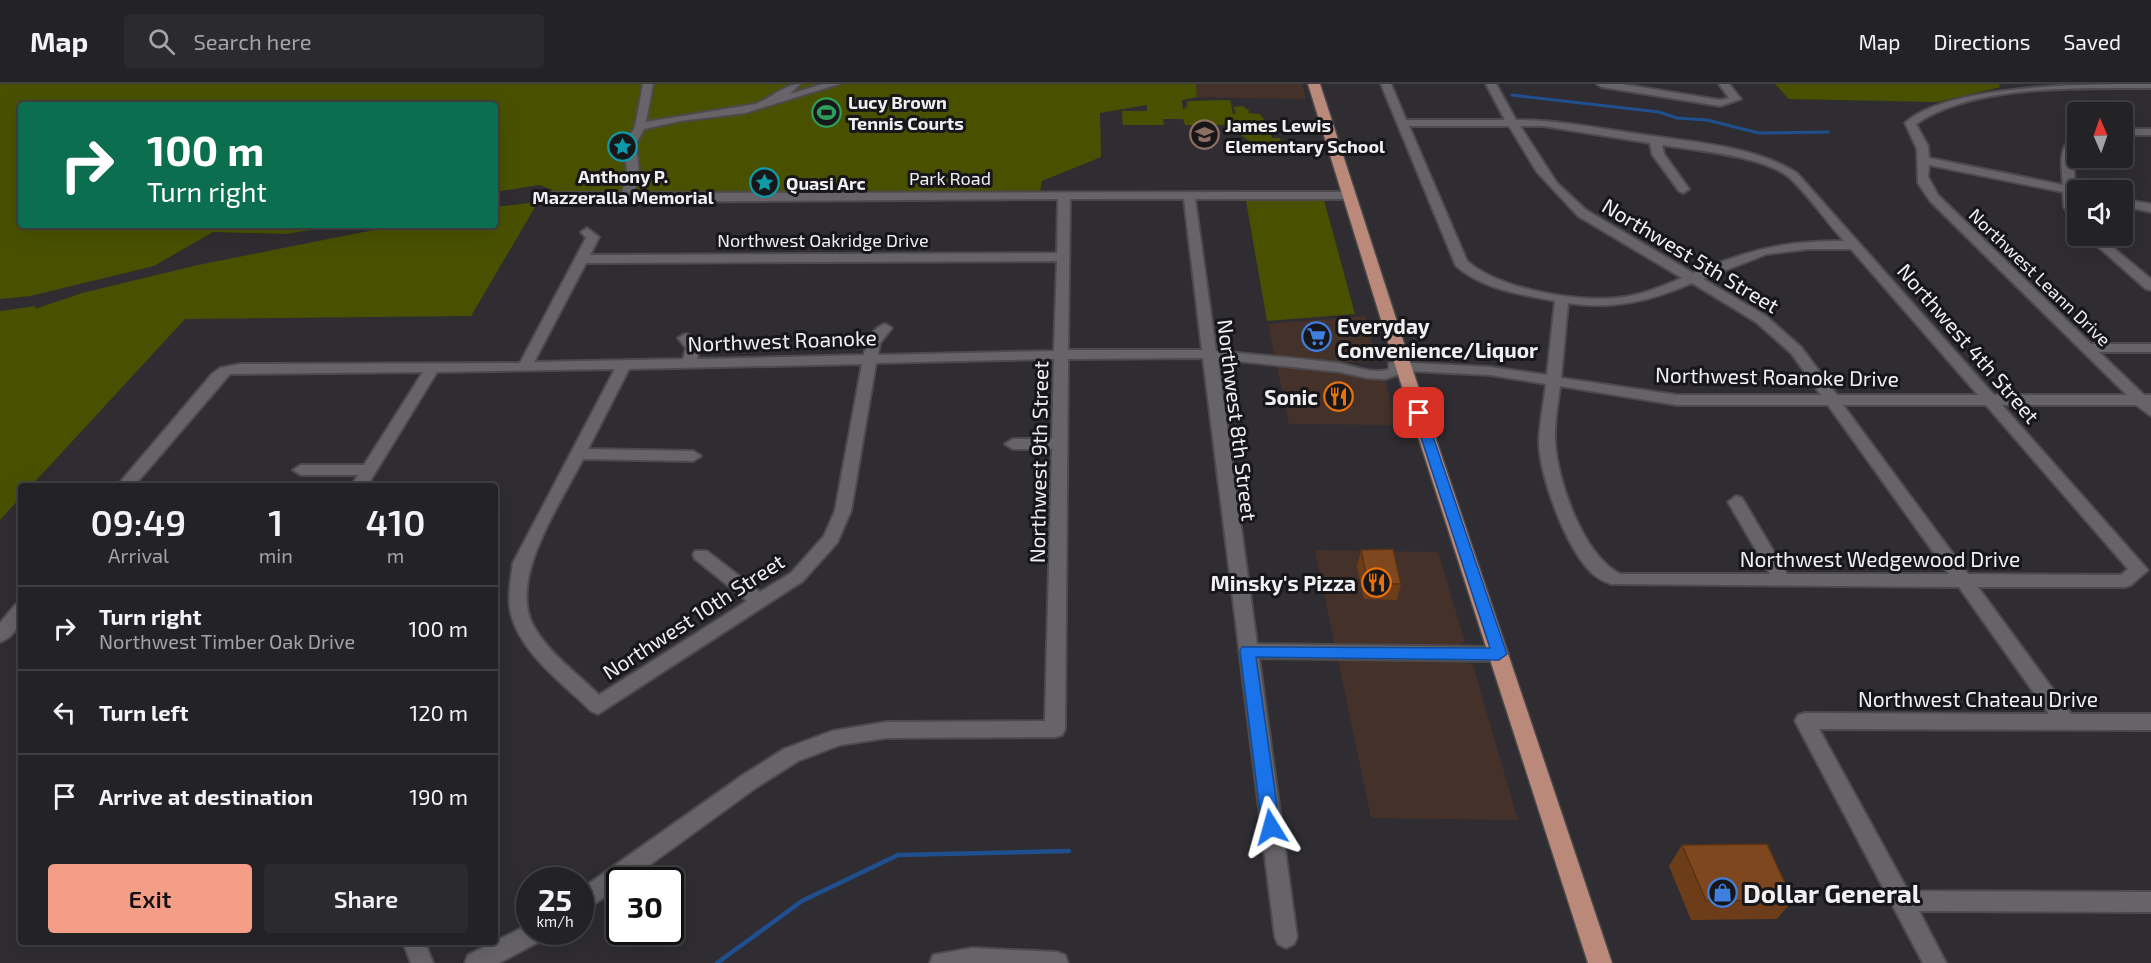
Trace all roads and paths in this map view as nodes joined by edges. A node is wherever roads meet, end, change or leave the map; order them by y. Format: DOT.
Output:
graph roads {
  1 [pos="648,84"];
  2 [pos="795,84"];
  3 [pos="834,84"];
  4 [pos="1314,84"];
  5 [pos="1386,84"];
  6 [pos="1491,84"];
  7 [pos="1602,84"];
  8 [pos="1724,84"];
  9 [pos="2151,85"];
  10 [pos="1652,88"];
  11 [pos="773,102"];
  12 [pos="1402,123"];
  13 [pos="1513,123"];
  14 [pos="640,127"];
  15 [pos="2133,132"];
  16 [pos="2151,132"];
  17 [pos="1655,140"];
  18 [pos="1923,160"];
  19 [pos="1683,189"];
  20 [pos="2067,191"];
  21 [pos="1064,195"];
  22 [pos="1189,195"];
  23 [pos="1349,195"];
  24 [pos="551,197"];
  25 [pos="627,198"];
  26 [pos="2133,204"];
  27 [pos="2151,208"];
  28 [pos="587,232"];
  29 [pos="1854,245"];
  30 [pos="2104,246"];
  31 [pos="1064,257"];
  32 [pos="776,258"];
  33 [pos="583,259"];
  34 [pos="771,274"];
  35 [pos="1692,278"];
  36 [pos="2151,286"];
  37 [pos="1562,299"];
  38 [pos="885,328"];
  39 [pos="685,338"];
  40 [pos="2087,348"];
  41 [pos="2151,348"];
  42 [pos="1062,354"];
  43 [pos="1208,354"];
  44 [pos="869,358"];
  45 [pos="689,363"];
  46 [pos="624,365"];
  47 [pos="433,367"];
  48 [pos="525,367"];
  49 [pos="1404,368"];
  50 [pos="1554,380"];
  51 [pos="1832,399"];
  52 [pos="1990,399"];
  53 [pos="2145,400"];
  54 [pos="2151,411"];
  55 [pos="1013,444"];
  56 [pos="1059,444"];
  57 [pos="576,454"];
  58 [pos="693,456"];
  59 [pos="301,470"];
  60 [pos="369,470"];
  61 [pos="128,483"];
  62 [pos="361,483"];
  63 [pos="1736,502"];
  64 [pos="701,555"];
  65 [pos="2139,570"];
  66 [pos="1782,580"];
  67 [pos="1964,580"];
  68 [pos="759,601"];
  69 [pos="18,614"];
  70 [pos="0,635"];
  71 [pos="1247,651"];
  72 [pos="1499,654"];
  73 [pos="2066,722"];
  74 [pos="2151,722"];
  75 [pos="594,893"];
  76 [pos="1902,901"];
  77 [pos="2151,902"];
  78 [pos="1286,937"];
  79 [pos="516,942"];
  80 [pos="415,945"];
  81 [pos="422,963"];
  82 [pos="476,963"];
  83 [pos="941,963"];
  84 [pos="1057,963"];
  85 [pos="1600,963"];
  86 [pos="1935,963"];
  1 -- 14 [label="street"];
  2 -- 11 [label="street"];
  3 -- 11 [label="street"];
  4 -- 23 [label="main road"];
  5 -- 12 [label="street"];
  6 -- 13 [label="street, Northwest 5th Street"];
  7 -- 10 [label="street"];
  8 -- 10 [label="street"];
  9 -- 18 [label="street, Northwest Leann Drive"];
  11 -- 14 [label="street"];
  12 -- 13 [label="street, Northwest 4th Street"];
  12 -- 37 [label="street"];
  13 -- 17 [label="street, Northwest 4th Street"];
  13 -- 35 [label="street, Northwest 5th Street"];
  14 -- 25 [label="street"];
  15 -- 16 [label="street"];
  17 -- 19 [label="street"];
  17 -- 29 [label="street, Northwest 4th Street"];
  18 -- 20 [label="street"];
  18 -- 40 [label="street, Northwest Leann Drive"];
  21 -- 22 [label="street, Park Road"];
  21 -- 25 [label="street, Park Road"];
  21 -- 31 [label="street, Northwest 9th Street"];
  22 -- 23 [label="street, Park Road"];
  22 -- 43 [label="street, Northwest 8th Street"];
  23 -- 49 [label="main road"];
  24 -- 25 [label="street, Park Road"];
  26 -- 27 [label="street"];
  28 -- 33 [label="street"];
  29 -- 35 [label="street"];
  29 -- 52 [label="street, Northwest 4th Street"];
  30 -- 36 [label="street"];
  31 -- 32 [label="street, Northwest Oakridge Drive"];
  31 -- 42 [label="street, Northwest 9th Street"];
  32 -- 33 [label="street, Northwest Oakridge Drive"];
  32 -- 34 [label="street"];
  33 -- 48 [label="street"];
  35 -- 37 [label="street"];
  35 -- 51 [label="street, Northwest 5th Street"];
  37 -- 50 [label="street"];
  38 -- 44 [label="street, Northwest 10th Street"];
  39 -- 45 [label="street"];
  40 -- 41 [label="street"];
  40 -- 53 [label="street, Northwest Leann Drive"];
  42 -- 43 [label="street, Northwest Roanoke"];
  42 -- 44 [label="street, Northwest Roanoke"];
  42 -- 56 [label="street, Northwest 9th Street"];
  43 -- 49 [label="street, Northwest Roanoke"];
  43 -- 71 [label="street, Northwest 8th Street"];
  44 -- 45 [label="street, Northwest Roanoke"];
  44 -- 68 [label="street, Northwest 10th Street"];
  45 -- 46 [label="street, Northwest Roanoke"];
  46 -- 48 [label="street, Northwest Roanoke"];
  46 -- 57 [label="street"];
  47 -- 48 [label="street, Northwest Roanoke"];
  47 -- 60 [label="street"];
  47 -- 61 [label="street, Northwest Roanoke"];
  49 -- 50 [label="street, Northwest Roanoke Drive"];
  49 -- 72 [label="main road"];
  50 -- 51 [label="street, Northwest Roanoke Drive"];
  50 -- 66 [label="street, Northwest Wedgewood Drive"];
  51 -- 52 [label="street, Northwest Roanoke Drive"];
  51 -- 67 [label="street, Northwest 5th Street"];
  52 -- 53 [label="street, Northwest Roanoke Drive"];
  52 -- 65 [label="street, Northwest 4th Street"];
  53 -- 54 [label="street, Northwest Leann Drive"];
  55 -- 56 [label="street"];
  56 -- 75 [label="street, Northwest 9th Street"];
  57 -- 58 [label="street"];
  57 -- 68 [label="street, Northwest 10th Street"];
  59 -- 60 [label="street"];
  60 -- 62 [label="street"];
  63 -- 66 [label="street"];
  64 -- 68 [label="street"];
  65 -- 67 [label="street, Northwest Wedgewood Drive"];
  66 -- 67 [label="street, Northwest Wedgewood Drive"];
  67 -- 73 [label="street, Northwest 5th Street"];
  69 -- 70 [label="street"];
  71 -- 72 [label="street"];
  71 -- 78 [label="street, Northwest 8th Street"];
  72 -- 85 [label="main road"];
  73 -- 74 [label="street, Northwest Chateau Drive"];
  73 -- 76 [label="street, Northwest Chateau Drive"];
  76 -- 77 [label="street"];
  76 -- 86 [label="street"];
  79 -- 82 [label="street"];
  80 -- 81 [label="street"];
  83 -- 84 [label="street"];
}
